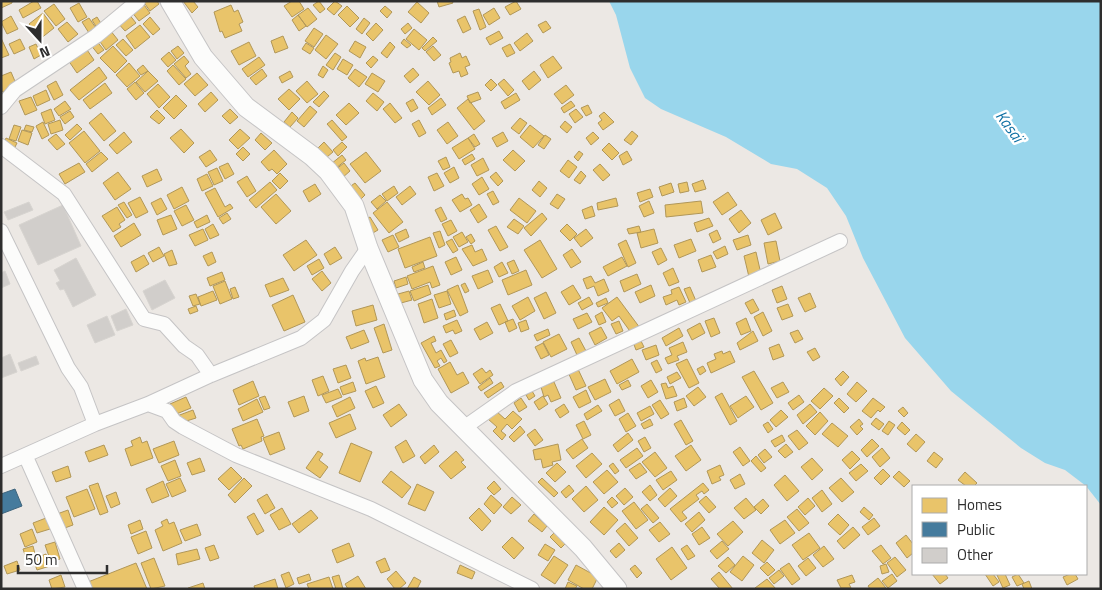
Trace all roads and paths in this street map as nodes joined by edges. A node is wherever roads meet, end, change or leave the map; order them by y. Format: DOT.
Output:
graph roads {
  1 [pos="138,1"];
  2 [pos="170,1"];
  3 [pos="1,107"];
  4 [pos="1,146"];
  5 [pos="1,231"];
  6 [pos="840,241"];
  7 [pos="368,248"];
  8 [pos="211,374"];
  9 [pos="148,404"];
  10 [pos="95,424"];
  11 [pos="465,427"];
  12 [pos="26,456"];
  13 [pos="1,466"];
  14 [pos="85,589"];
  15 [pos="532,589"];
  16 [pos="617,589"];
  1 -- 3 [label="street"];
  2 -- 7 [label="main road"];
  4 -- 8 [label="street"];
  5 -- 10 [label="street"];
  6 -- 11 [label="street"];
  7 -- 8 [label="street"];
  7 -- 11 [label="main road"];
  8 -- 9 [label="street"];
  9 -- 10 [label="street"];
  9 -- 15 [label="street"];
  10 -- 12 [label="street"];
  11 -- 16 [label="main road"];
  12 -- 13 [label="street"];
  12 -- 14 [label="street"];
}
